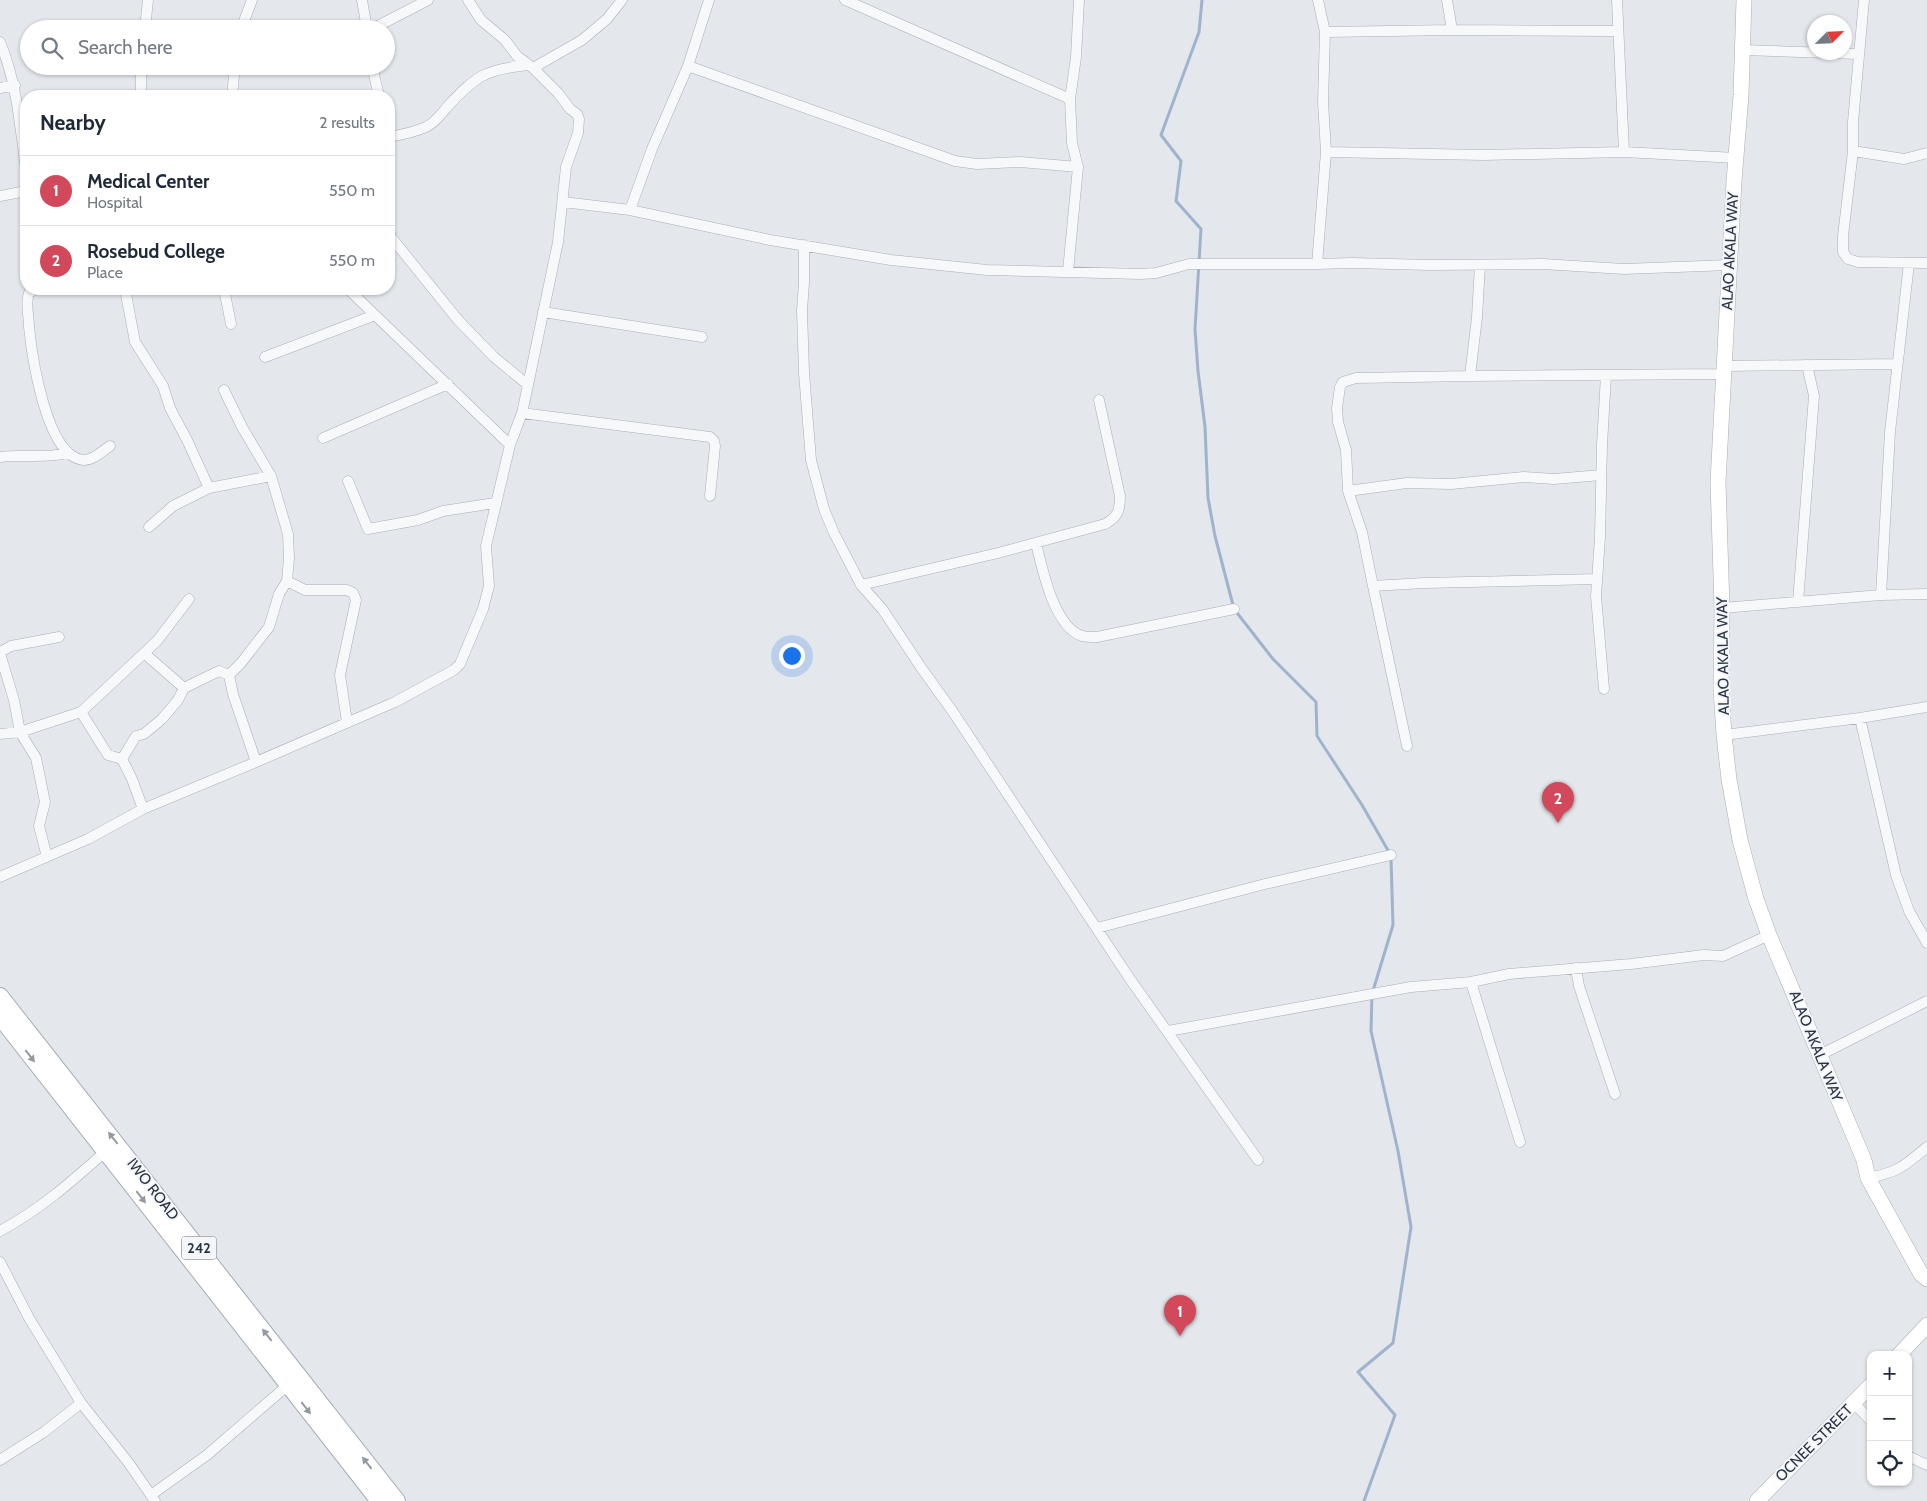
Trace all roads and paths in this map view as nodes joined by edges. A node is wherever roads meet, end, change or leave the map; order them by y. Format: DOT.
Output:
graph roads {
  1 [pos="148,0"];
  2 [pos="252,0"];
  3 [pos="362,0"];
  4 [pos="428,0"];
  5 [pos="468,0"];
  6 [pos="622,0"];
  7 [pos="709,0"];
  8 [pos="845,0"];
  9 [pos="1079,0"];
  10 [pos="1318,0"];
  11 [pos="1447,0"];
  12 [pos="1617,0"];
  13 [pos="1744,0"];
  14 [pos="1864,0"];
  15 [pos="146,20"];
  16 [pos="244,20"];
  17 [pos="365,20"];
  18 [pos="389,20"];
  19 [pos="1452,30"];
  20 [pos="1618,31"];
  21 [pos="1325,32"];
  22 [pos="0,42"];
  23 [pos="1743,50"];
  24 [pos="1858,54"];
  25 [pos="530,66"];
  26 [pos="688,66"];
  27 [pos="141,75"];
  28 [pos="234,75"];
  29 [pos="374,75"];
  30 [pos="15,85"];
  31 [pos="0,88"];
  32 [pos="141,90"];
  33 [pos="233,90"];
  34 [pos="378,90"];
  35 [pos="1070,99"];
  36 [pos="20,124"];
  37 [pos="395,135"];
  38 [pos="1853,151"];
  39 [pos="1326,152"];
  40 [pos="1624,152"];
  41 [pos="1927,153"];
  42 [pos="1736,158"];
  43 [pos="1078,167"];
  44 [pos="20,192"];
  45 [pos="0,196"];
  46 [pos="563,202"];
  47 [pos="630,210"];
  48 [pos="395,242"];
  49 [pos="804,245"];
  50 [pos="1909,263"];
  51 [pos="1927,263"];
  52 [pos="1317,264"];
  53 [pos="1480,265"];
  54 [pos="1730,265"];
  55 [pos="1068,271"];
  56 [pos="29,295"];
  57 [pos="126,295"];
  58 [pos="225,295"];
  59 [pos="354,295"];
  60 [pos="543,312"];
  61 [pos="375,315"];
  62 [pos="231,324"];
  63 [pos="702,337"];
  64 [pos="265,357"];
  65 [pos="1897,364"];
  66 [pos="1807,365"];
  67 [pos="1724,370"];
  68 [pos="1606,375"];
  69 [pos="1470,376"];
  70 [pos="448,384"];
  71 [pos="528,385"];
  72 [pos="224,390"];
  73 [pos="1099,400"];
  74 [pos="522,413"];
  75 [pos="323,438"];
  76 [pos="510,445"];
  77 [pos="110,446"];
  78 [pos="67,452"];
  79 [pos="0,457"];
  80 [pos="1601,474"];
  81 [pos="271,476"];
  82 [pos="348,481"];
  83 [pos="209,488"];
  84 [pos="1348,491"];
  85 [pos="710,496"];
  86 [pos="495,503"];
  87 [pos="149,527"];
  88 [pos="1036,543"];
  89 [pos="1597,579"];
  90 [pos="287,581"];
  91 [pos="861,585"];
  92 [pos="1374,586"];
  93 [pos="1927,594"];
  94 [pos="1881,595"];
  95 [pos="188,599"];
  96 [pos="1798,602"];
  97 [pos="1722,608"];
  98 [pos="1234,609"];
  99 [pos="59,637"];
  100 [pos="144,653"];
  101 [pos="229,675"];
  102 [pos="184,688"];
  103 [pos="1604,689"];
  104 [pos="1927,707"];
  105 [pos="81,712"];
  106 [pos="1860,718"];
  107 [pos="347,722"];
  108 [pos="20,732"];
  109 [pos="0,734"];
  110 [pos="1724,735"];
  111 [pos="1407,746"];
  112 [pos="122,759"];
  113 [pos="256,762"];
  114 [pos="143,809"];
  115 [pos="1391,855"];
  116 [pos="47,857"];
  117 [pos="0,877"];
  118 [pos="1097,928"];
  119 [pos="1769,935"];
  120 [pos="1927,943"];
  121 [pos="1576,968"];
  122 [pos="1471,982"];
  123 [pos="0,996"];
  124 [pos="1927,1001"];
  125 [pos="0,1017"];
  126 [pos="1168,1031"];
  127 [pos="1820,1055"];
  128 [pos="1616,1094"];
  129 [pos="1520,1142"];
  130 [pos="1927,1146"];
  131 [pos="106,1152"];
  132 [pos="1258,1160"];
  133 [pos="1868,1178"];
  134 [pos="0,1231"];
  135 [pos="0,1262"];
  136 [pos="1925,1276"];
  137 [pos="1927,1325"];
  138 [pos="1903,1351"];
  139 [pos="288,1385"];
  140 [pos="1867,1389"];
  141 [pos="81,1403"];
  142 [pos="1854,1403"];
  143 [pos="1867,1417"];
  144 [pos="1912,1458"];
  145 [pos="0,1460"];
  146 [pos="1927,1465"];
  147 [pos="153,1498"];
  148 [pos="379,1501"];
  149 [pos="397,1501"];
  150 [pos="1756,1501"];
  1 -- 15 [label="street"];
  2 -- 16 [label="street"];
  3 -- 17 [label="street"];
  4 -- 18 [label="street"];
  5 -- 25 [label="street"];
  6 -- 25 [label="street"];
  7 -- 26 [label="street"];
  8 -- 35 [label="street"];
  9 -- 35 [label="street"];
  10 -- 21 [label="street"];
  11 -- 19 [label="street"];
  12 -- 20 [label="street"];
  13 -- 23 [label="street, ALAO AKALA WAY"];
  14 -- 24 [label="street"];
  19 -- 20 [label="street"];
  19 -- 21 [label="street"];
  20 -- 40 [label="street"];
  21 -- 39 [label="street"];
  22 -- 30 [label="street"];
  23 -- 24 [label="street"];
  23 -- 42 [label="street, ALAO AKALA WAY"];
  24 -- 38 [label="street"];
  25 -- 37 [label="street"];
  25 -- 46 [label="street"];
  26 -- 43 [label="street"];
  26 -- 47 [label="street"];
  27 -- 32 [label="street"];
  28 -- 33 [label="street"];
  29 -- 34 [label="street"];
  30 -- 31 [label="street"];
  30 -- 36 [label="street"];
  35 -- 43 [label="street"];
  38 -- 41 [label="street"];
  38 -- 50 [label="street"];
  39 -- 40 [label="street"];
  39 -- 52 [label="street"];
  40 -- 42 [label="street"];
  42 -- 54 [label="street, ALAO AKALA WAY"];
  43 -- 55 [label="street"];
  44 -- 45 [label="street"];
  46 -- 47 [label="street"];
  46 -- 60 [label="street"];
  47 -- 49 [label="street"];
  48 -- 71 [label="street"];
  49 -- 55 [label="street"];
  49 -- 91 [label="street"];
  50 -- 51 [label="street"];
  50 -- 65 [label="street"];
  52 -- 53 [label="street"];
  52 -- 55 [label="street"];
  53 -- 54 [label="street"];
  53 -- 69 [label="street"];
  54 -- 67 [label="street, ALAO AKALA WAY"];
  56 -- 78 [label="street"];
  57 -- 83 [label="street"];
  58 -- 62 [label="street"];
  59 -- 61 [label="street"];
  60 -- 63 [label="street"];
  60 -- 71 [label="street"];
  61 -- 64 [label="street"];
  61 -- 70 [label="street"];
  65 -- 66 [label="street"];
  65 -- 94 [label="street"];
  66 -- 67 [label="street"];
  66 -- 96 [label="street"];
  67 -- 68 [label="street"];
  67 -- 97 [label="street, ALAO AKALA WAY"];
  68 -- 69 [label="street"];
  68 -- 80 [label="street"];
  69 -- 84 [label="street"];
  70 -- 75 [label="street"];
  70 -- 76 [label="street"];
  71 -- 74 [label="street"];
  72 -- 81 [label="street"];
  73 -- 88 [label="street"];
  74 -- 76 [label="street"];
  74 -- 85 [label="street"];
  76 -- 86 [label="street"];
  77 -- 78 [label="street"];
  78 -- 79 [label="street"];
  80 -- 84 [label="street"];
  80 -- 89 [label="street"];
  81 -- 83 [label="street"];
  81 -- 90 [label="street"];
  82 -- 86 [label="street"];
  83 -- 87 [label="street"];
  84 -- 92 [label="street"];
  86 -- 107 [label="street"];
  88 -- 91 [label="street"];
  88 -- 98 [label="street"];
  89 -- 92 [label="street"];
  89 -- 103 [label="street"];
  90 -- 101 [label="street"];
  90 -- 107 [label="street"];
  91 -- 118 [label="street"];
  92 -- 111 [label="street"];
  93 -- 94 [label="street"];
  94 -- 96 [label="street"];
  95 -- 100 [label="street"];
  96 -- 97 [label="street"];
  97 -- 110 [label="street, ALAO AKALA WAY"];
  99 -- 108 [label="street"];
  100 -- 102 [label="street"];
  100 -- 105 [label="street"];
  101 -- 102 [label="street"];
  101 -- 113 [label="street"];
  102 -- 112 [label="street"];
  104 -- 106 [label="street"];
  105 -- 108 [label="street"];
  105 -- 112 [label="street"];
  106 -- 110 [label="street"];
  106 -- 120 [label="street"];
  107 -- 113 [label="street"];
  108 -- 109 [label="street"];
  108 -- 116 [label="street"];
  110 -- 119 [label="street, ALAO AKALA WAY"];
  112 -- 114 [label="street"];
  113 -- 114 [label="street"];
  114 -- 116 [label="street"];
  115 -- 118 [label="street"];
  116 -- 117 [label="street"];
  118 -- 126 [label="street"];
  119 -- 121 [label="street"];
  119 -- 127 [label="street, ALAO AKALA WAY"];
  121 -- 122 [label="street"];
  121 -- 128 [label="street"];
  122 -- 126 [label="street"];
  122 -- 129 [label="street"];
  149 -- 123 [label="main road, IWO ROAD / 242, one-way"];
  124 -- 127 [label="street"];
  125 -- 131 [label="main road, IWO ROAD, one-way"];
  126 -- 132 [label="street"];
  127 -- 133 [label="street, ALAO AKALA WAY"];
  130 -- 133 [label="street"];
  131 -- 134 [label="street"];
  131 -- 139 [label="main road, IWO ROAD, one-way"];
  133 -- 136 [label="street, ALAO AKALA WAY"];
  135 -- 141 [label="street"];
  137 -- 138 [label="street"];
  139 -- 147 [label="street"];
  139 -- 148 [label="main road, IWO ROAD, one-way"];
  140 -- 142 [label="street, OCNEE STREET"];
  141 -- 145 [label="street"];
  141 -- 147 [label="street"];
  142 -- 143 [label="street"];
  142 -- 150 [label="street, OCNEE STREET"];
  144 -- 146 [label="street"];
}
